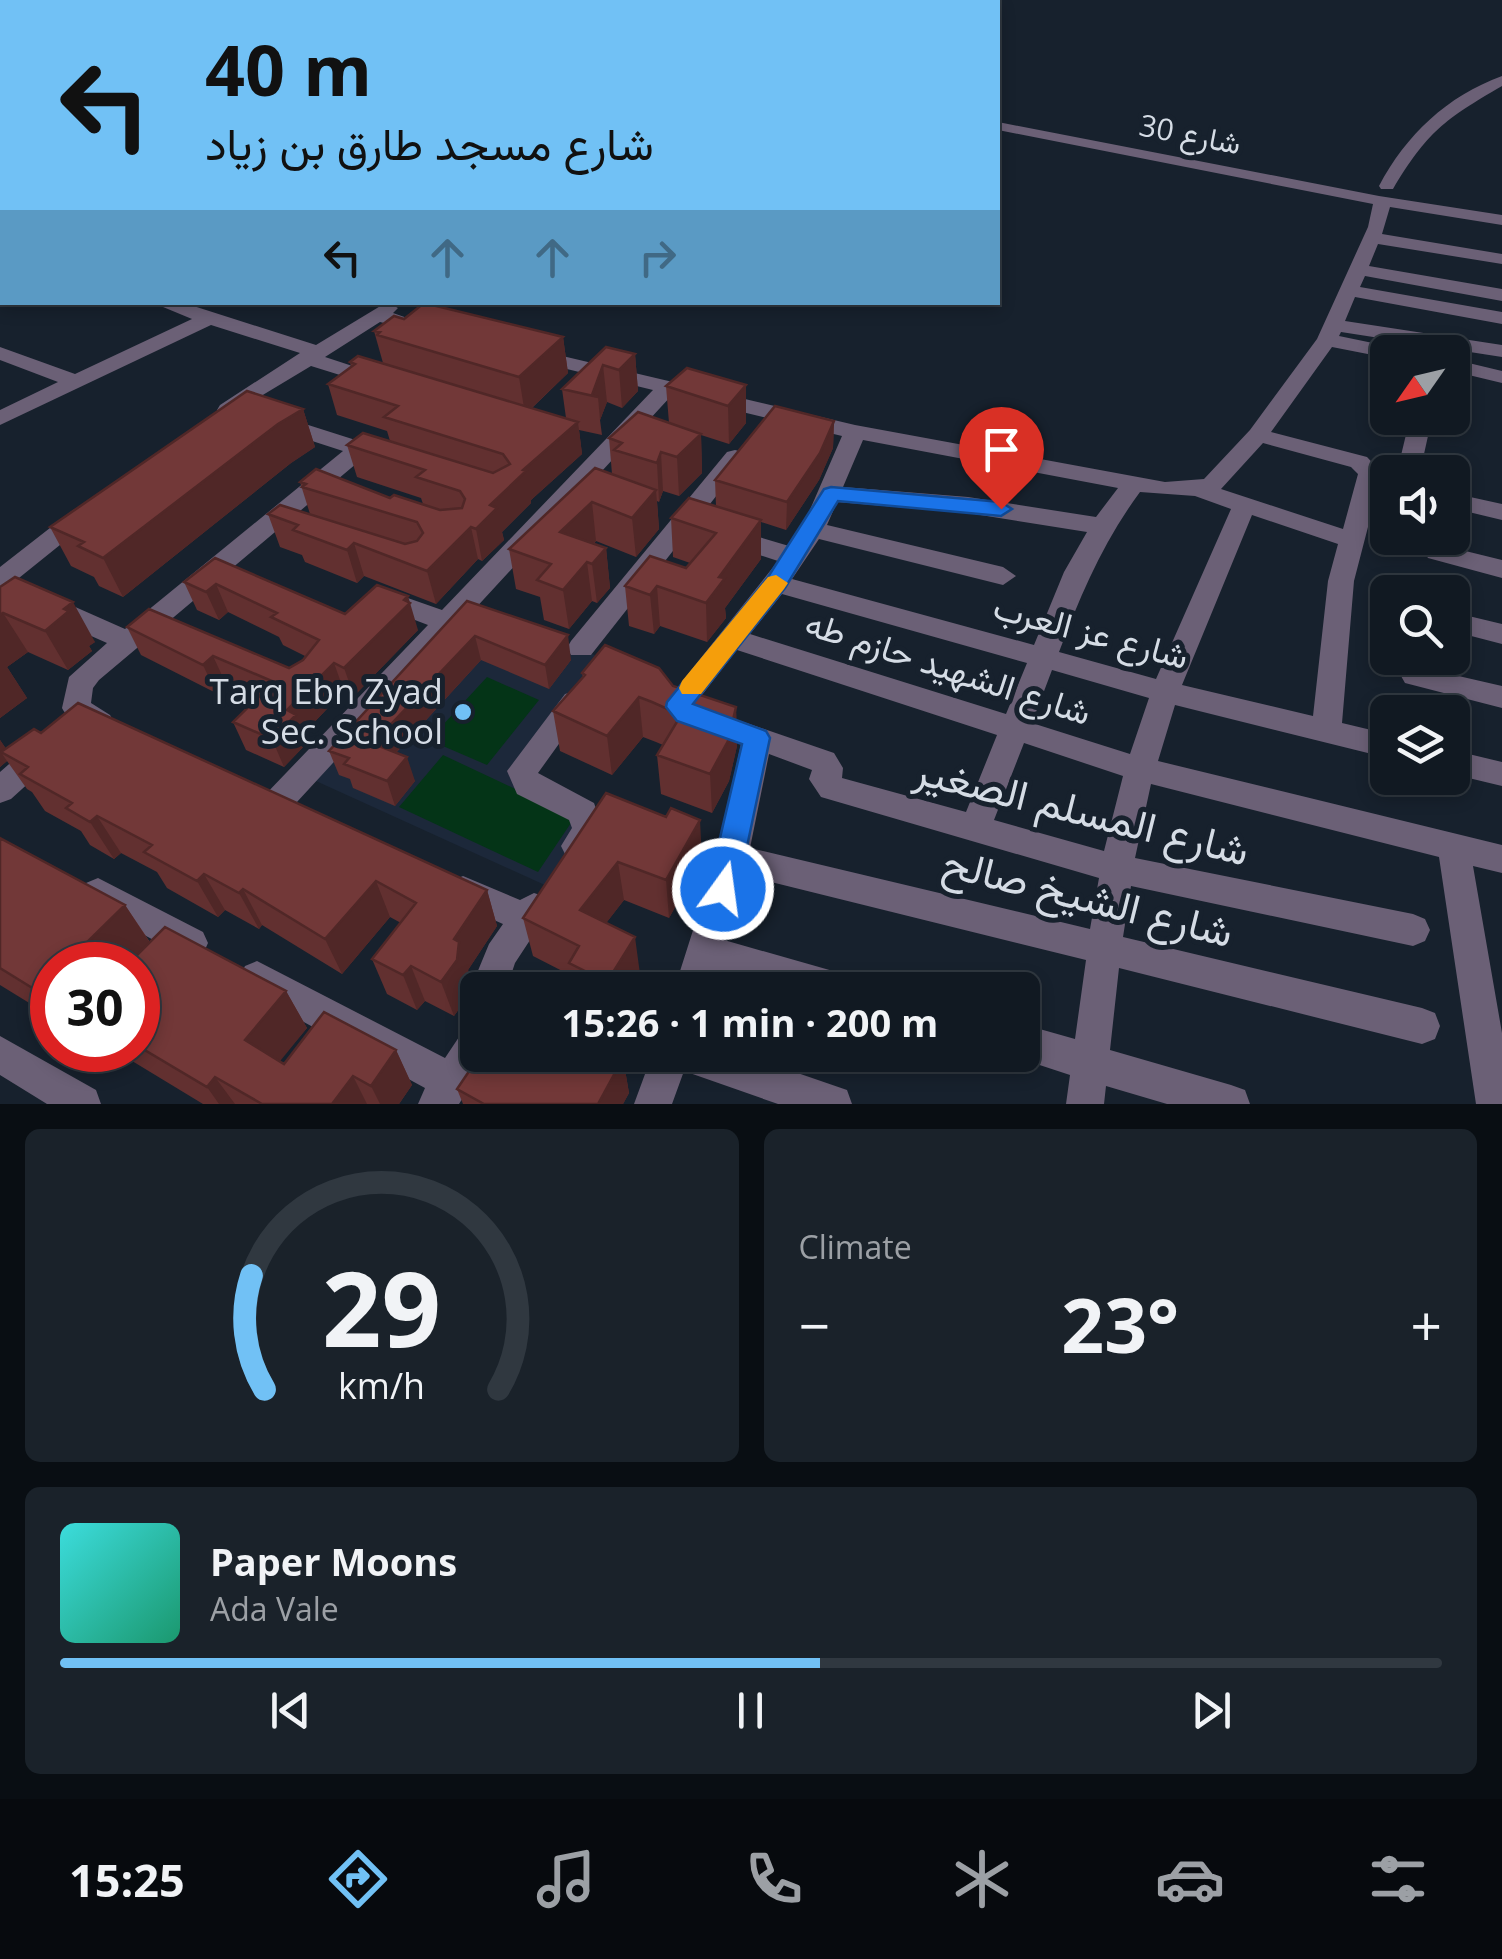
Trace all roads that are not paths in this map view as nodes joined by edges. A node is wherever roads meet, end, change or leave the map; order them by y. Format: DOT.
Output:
graph roads {
  1 [pos="889,0"];
  2 [pos="904,0"];
  3 [pos="1502,80"];
  4 [pos="1000,115"];
  5 [pos="1000,126"];
  6 [pos="1382,193"];
  7 [pos="1502,207"];
  8 [pos="1502,220"];
  9 [pos="1375,232"];
  10 [pos="1502,259"];
  11 [pos="1358,268"];
  12 [pos="1348,290"];
  13 [pos="1502,295"];
  14 [pos="169,305"];
  15 [pos="387,309"];
  16 [pos="209,318"];
  17 [pos="1502,318"];
  18 [pos="434,330"];
  19 [pos="1331,333"];
  20 [pos="1370,346"];
  21 [pos="512,350"];
  22 [pos="1502,351"];
  23 [pos="0,353"];
  24 [pos="311,355"];
  25 [pos="1470,369"];
  26 [pos="1502,378"];
  27 [pos="76,382"];
  28 [pos="666,389"];
  29 [pos="409,390"];
  30 [pos="0,418"];
  31 [pos="758,429"];
  32 [pos="855,432"];
  33 [pos="1258,435"];
  34 [pos="360,449"];
  35 [pos="395,461"];
  36 [pos="1370,473"];
  37 [pos="1134,483"];
  38 [pos="316,485"];
  39 [pos="1197,489"];
  40 [pos="831,494"];
  41 [pos="1370,494"];
  42 [pos="351,497"];
  43 [pos="105,498"];
  44 [pos="1470,504"];
  45 [pos="1246,505"];
  46 [pos="1502,512"];
  47 [pos="674,519"];
  48 [pos="274,520"];
  49 [pos="1102,526"];
  50 [pos="812,530"];
  51 [pos="310,531"];
  52 [pos="1351,540"];
  53 [pos="1449,555"];
  54 [pos="794,557"];
  55 [pos="216,568"];
  56 [pos="1502,568"];
  57 [pos="1003,576"];
  58 [pos="251,582"];
  59 [pos="776,582"];
  60 [pos="14,590"];
  61 [pos="382,598"];
  62 [pos="456,612"];
  63 [pos="498,616"];
  64 [pos="154,619"];
  65 [pos="1470,626"];
  66 [pos="191,634"];
  67 [pos="1502,634"];
  68 [pos="548,635"];
  69 [pos="732,638"];
  70 [pos="128,641"];
  71 [pos="581,648"];
  72 [pos="1042,659"];
  73 [pos="1415,676"];
  74 [pos="657,678"];
  75 [pos="689,690"];
  76 [pos="1165,692"];
  77 [pos="1502,697"];
  78 [pos="84,716"];
  79 [pos="1014,729"];
  80 [pos="1327,731"];
  81 [pos="119,732"];
  82 [pos="757,738"];
  83 [pos="1370,742"];
  84 [pos="1470,766"];
  85 [pos="1140,769"];
  86 [pos="1502,774"];
  87 [pos="0,790"];
  88 [pos="240,790"];
  89 [pos="274,806"];
  90 [pos="310,822"];
  91 [pos="975,828"];
  92 [pos="1454,847"];
  93 [pos="732,858"];
  94 [pos="1502,858"];
  95 [pos="1118,870"];
  96 [pos="70,878"];
  97 [pos="436,879"];
  98 [pos="527,920"];
  99 [pos="1413,930"];
  100 [pos="1107,946"];
  101 [pos="705,951"];
  102 [pos="493,972"];
  103 [pos="698,972"];
  104 [pos="778,972"];
  105 [pos="1422,1026"];
  106 [pos="1040,1047"];
  107 [pos="3,1061"];
  108 [pos="1090,1062"];
  109 [pos="460,1069"];
  110 [pos="664,1072"];
  111 [pos="740,1072"];
  112 [pos="444,1093"];
  113 [pos="82,1104"];
  114 [pos="652,1104"];
  115 [pos="832,1104"];
  116 [pos="1085,1104"];
  117 [pos="1231,1104"];
  118 [pos="1494,1104"];
  1 -- 2 [label="street"];
  3 -- 6 [label="street"];
  4 -- 6 [label="street, شارع 30"];
  5 -- 6 [label="street, شارع 30"];
  6 -- 7 [label="street, شارع 30"];
  6 -- 8 [label="street, شارع 30"];
  6 -- 9 [label="street"];
  9 -- 10 [label="street"];
  9 -- 11 [label="street"];
  11 -- 12 [label="street"];
  11 -- 13 [label="street"];
  12 -- 17 [label="street"];
  12 -- 19 [label="street"];
  14 -- 16 [label="street"];
  15 -- 18 [label="street"];
  15 -- 24 [label="street"];
  16 -- 24 [label="street"];
  16 -- 27 [label="street"];
  19 -- 20 [label="street"];
  19 -- 22 [label="street"];
  19 -- 33 [label="street"];
  21 -- 28 [label="street"];
  23 -- 27 [label="street"];
  24 -- 29 [label="street"];
  24 -- 34 [label="street"];
  25 -- 26 [label="street"];
  27 -- 30 [label="street"];
  28 -- 31 [label="street"];
  28 -- 62 [label="street"];
  31 -- 32 [label="street"];
  31 -- 47 [label="street"];
  32 -- 37 [label="street"];
  32 -- 40 [label="street"];
  33 -- 36 [label="street"];
  33 -- 39 [label="street"];
  34 -- 35 [label="street"];
  34 -- 38 [label="street"];
  37 -- 39 [label="street"];
  37 -- 49 [label="street"];
  38 -- 42 [label="street"];
  38 -- 48 [label="street"];
  39 -- 45 [label="street"];
  40 -- 49 [label="street"];
  40 -- 50 [label="street"];
  41 -- 52 [label="street"];
  43 -- 60 [label="street"];
  44 -- 46 [label="street"];
  45 -- 52 [label="street"];
  45 -- 76 [label="street"];
  47 -- 54 [label="street"];
  47 -- 71 [label="street"];
  48 -- 51 [label="street"];
  48 -- 55 [label="street"];
  49 -- 72 [label="street"];
  50 -- 54 [label="street"];
  50 -- 57 [label="street"];
  52 -- 80 [label="street"];
  53 -- 56 [label="street"];
  54 -- 59 [label="street"];
  55 -- 58 [label="street"];
  55 -- 64 [label="street"];
  59 -- 69 [label="street"];
  59 -- 72 [label="street, شارع عز العرب"];
  60 -- 70 [label="street"];
  61 -- 62 [label="street"];
  62 -- 63 [label="street"];
  62 -- 89 [label="street"];
  64 -- 66 [label="street"];
  64 -- 70 [label="street"];
  65 -- 67 [label="street"];
  68 -- 71 [label="street"];
  69 -- 75 [label="street"];
  69 -- 79 [label="street, شارع الشهيد حازم طه"];
  70 -- 78 [label="street"];
  71 -- 98 [label="street"];
  72 -- 76 [label="street, شارع عز العرب"];
  72 -- 79 [label="street"];
  73 -- 77 [label="street"];
  74 -- 75 [label="street"];
  75 -- 82 [label="street"];
  76 -- 80 [label="street, شارع عز العرب"];
  76 -- 85 [label="street"];
  78 -- 81 [label="street"];
  78 -- 87 [label="street"];
  79 -- 85 [label="street, شارع الشهيد حازم طه"];
  79 -- 91 [label="street"];
  80 -- 83 [label="street, شارع عز العرب"];
  82 -- 91 [label="street, شارع المسلم الصغير"];
  82 -- 93 [label="street"];
  84 -- 86 [label="street"];
  85 -- 92 [label="street, شارع الشهيد حازم طه"];
  85 -- 95 [label="street"];
  88 -- 89 [label="street"];
  89 -- 90 [label="street"];
  91 -- 95 [label="street, شارع المسلم الصغير"];
  92 -- 94 [label="street, شارع الشهيد حازم طه"];
  92 -- 118 [label="street"];
  93 -- 100 [label="street, شارع الشيخ صالح"];
  93 -- 101 [label="street"];
  95 -- 99 [label="street, شارع المسلم الصغير"];
  95 -- 100 [label="street"];
  96 -- 112 [label="street"];
  97 -- 98 [label="street"];
  98 -- 102 [label="street"];
  100 -- 105 [label="street, شارع الشيخ صالح"];
  100 -- 108 [label="street"];
  101 -- 103 [label="street"];
  101 -- 104 [label="street"];
  106 -- 108 [label="street"];
  107 -- 113 [label="street"];
  108 -- 116 [label="street"];
  108 -- 117 [label="street"];
  109 -- 112 [label="street"];
  110 -- 114 [label="street"];
  111 -- 115 [label="street"];
}
